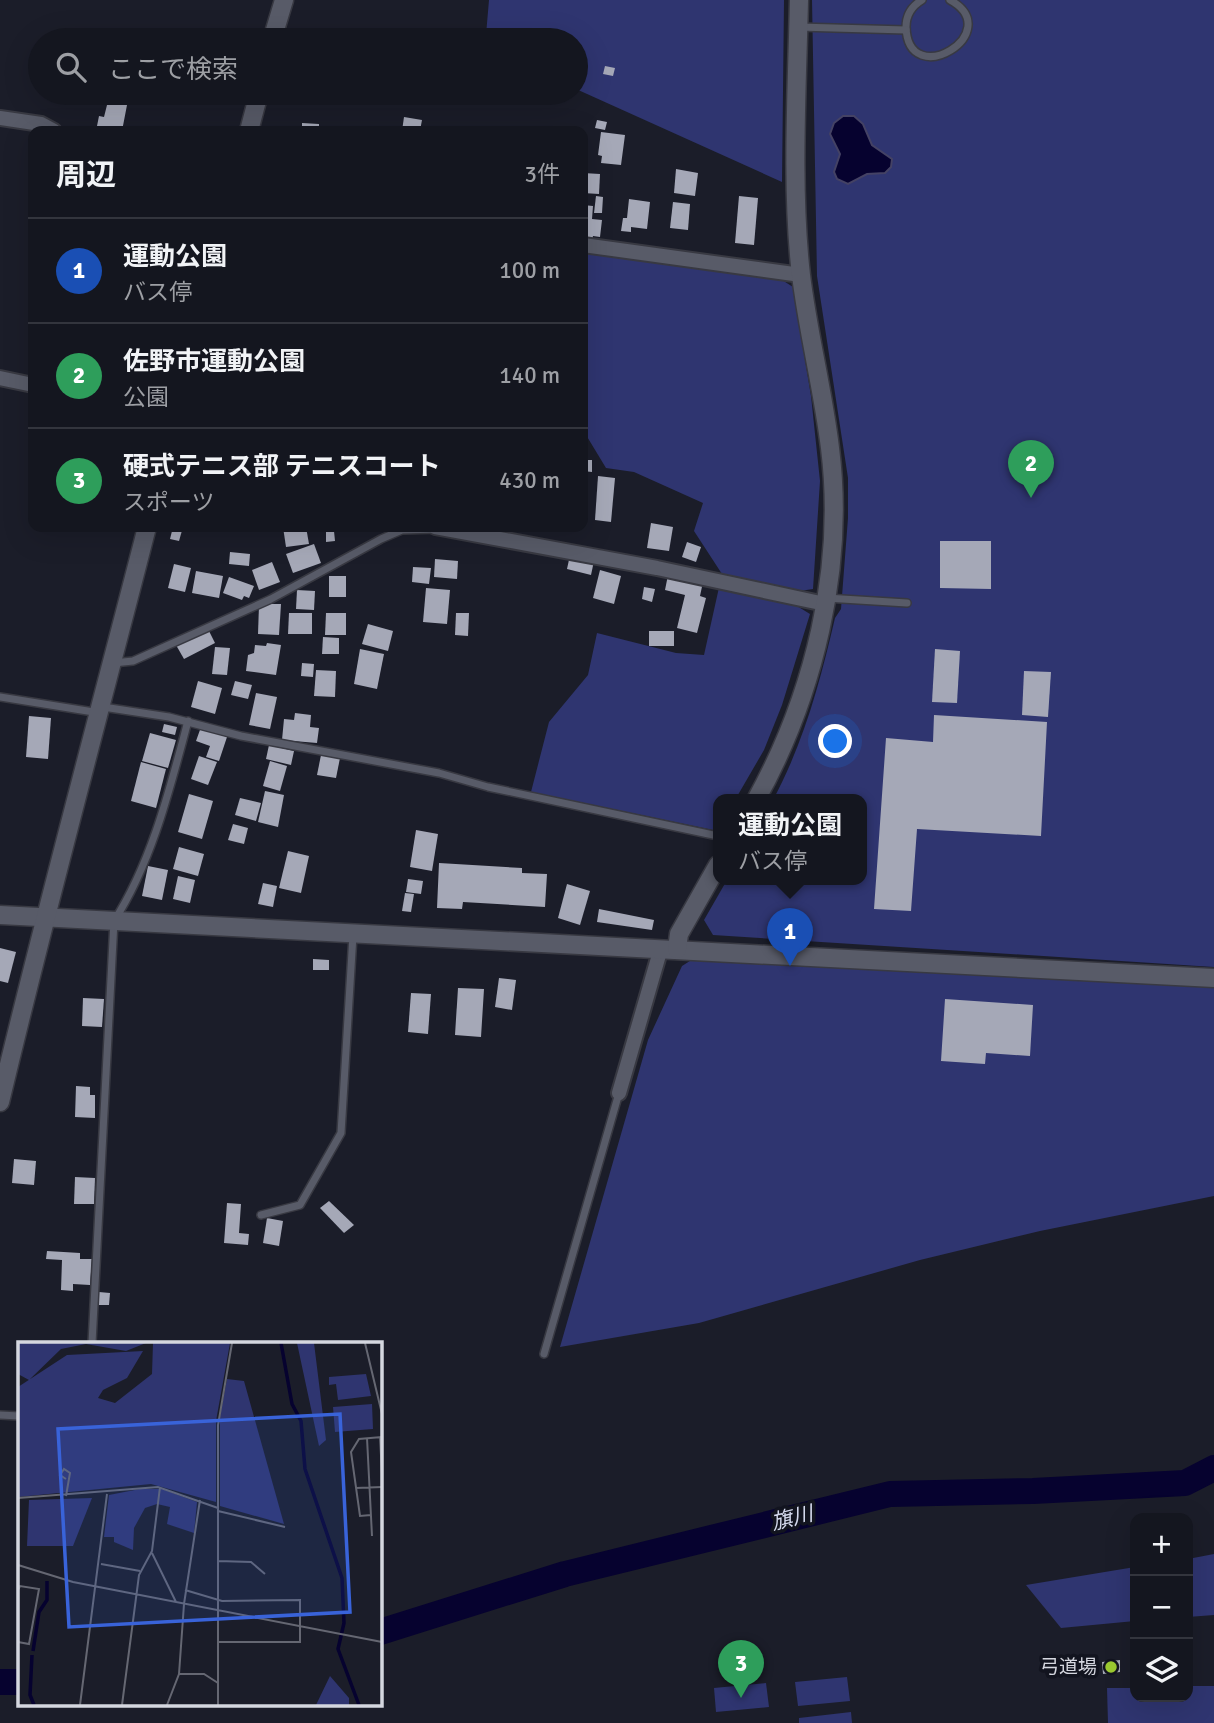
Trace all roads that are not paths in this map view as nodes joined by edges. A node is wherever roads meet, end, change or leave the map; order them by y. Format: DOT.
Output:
graph roads {
  1 [pos="284,0"];
  2 [pos="799,0"];
  3 [pos="922,0"];
  4 [pos="950,0"];
  5 [pos="798,27"];
  6 [pos="276,28"];
  7 [pos="906,30"];
  8 [pos="256,105"];
  9 [pos="0,118"];
  10 [pos="45,126"];
  11 [pos="250,126"];
  12 [pos="588,246"];
  13 [pos="801,275"];
  14 [pos="0,378"];
  15 [pos="28,384"];
  16 [pos="146,532"];
  17 [pos="398,532"];
  18 [pos="459,532"];
  19 [pos="825,601"];
  20 [pos="907,603"];
  21 [pos="112,663"];
  22 [pos="0,696"];
  23 [pos="101,710"];
  24 [pos="188,721"];
  25 [pos="759,794"];
  26 [pos="713,835"];
  27 [pos="713,873"];
  28 [pos="0,915"];
  29 [pos="46,917"];
  30 [pos="114,921"];
  31 [pos="353,934"];
  32 [pos="669,948"];
  33 [pos="1214,978"];
  34 [pos="619,1093"];
  35 [pos="0,1102"];
  36 [pos="261,1215"];
  37 [pos="92,1342"];
  38 [pos="544,1354"];
  39 [pos="0,1415"];
  40 [pos="18,1416"];
  1 -- 6 [label="street"];
  2 -- 5 [label="street"];
  3 -- 7 [label="lane"];
  4 -- 7 [label="lane"];
  5 -- 7 [label="lane"];
  5 -- 13 [label="street"];
  8 -- 11 [label="street"];
  9 -- 10 [label="street"];
  12 -- 13 [label="street"];
  13 -- 19 [label="street"];
  14 -- 15 [label="street"];
  16 -- 21 [label="street"];
  17 -- 21 [label="lane"];
  18 -- 19 [label="street"];
  19 -- 20 [label="lane"];
  19 -- 25 [label="street"];
  21 -- 23 [label="street"];
  22 -- 23 [label="lane"];
  23 -- 24 [label="lane"];
  23 -- 29 [label="street"];
  24 -- 26 [label="lane"];
  24 -- 30 [label="lane"];
  27 -- 32 [label="street"];
  28 -- 29 [label="street"];
  29 -- 30 [label="street"];
  29 -- 35 [label="street"];
  30 -- 31 [label="street"];
  30 -- 37 [label="lane"];
  31 -- 32 [label="street"];
  31 -- 36 [label="lane"];
  32 -- 33 [label="street"];
  32 -- 34 [label="street"];
  34 -- 38 [label="lane"];
  39 -- 40 [label="lane"];
}
